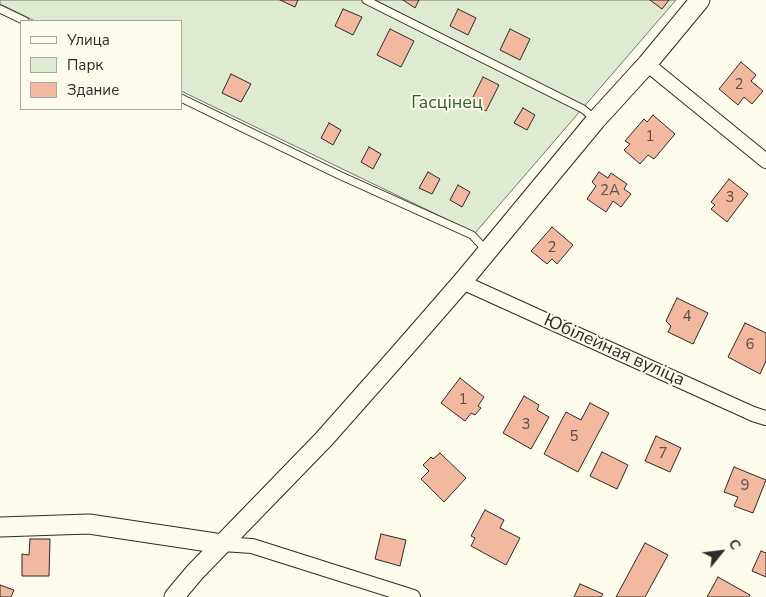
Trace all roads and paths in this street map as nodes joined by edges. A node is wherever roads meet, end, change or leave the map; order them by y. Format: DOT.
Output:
graph roads {
  1 [pos="366,0"];
  2 [pos="700,0"];
  3 [pos="0,9"];
  4 [pos="23,20"];
  5 [pos="647,64"];
  6 [pos="182,98"];
  7 [pos="596,120"];
  8 [pos="766,161"];
  9 [pos="487,251"];
  10 [pos="462,282"];
  11 [pos="766,418"];
  12 [pos="0,527"];
  13 [pos="222,544"];
  14 [pos="174,597"];
  15 [pos="414,597"];
  1 -- 7 [label="lane"];
  2 -- 5 [label="street"];
  3 -- 4 [label="lane"];
  5 -- 7 [label="street"];
  5 -- 8 [label="street"];
  6 -- 9 [label="lane"];
  7 -- 9 [label="street"];
  9 -- 10 [label="street"];
  10 -- 11 [label="street, Юбілейная вуліца"];
  10 -- 13 [label="street"];
  12 -- 13 [label="street"];
  13 -- 14 [label="street"];
  13 -- 15 [label="street"];
}
